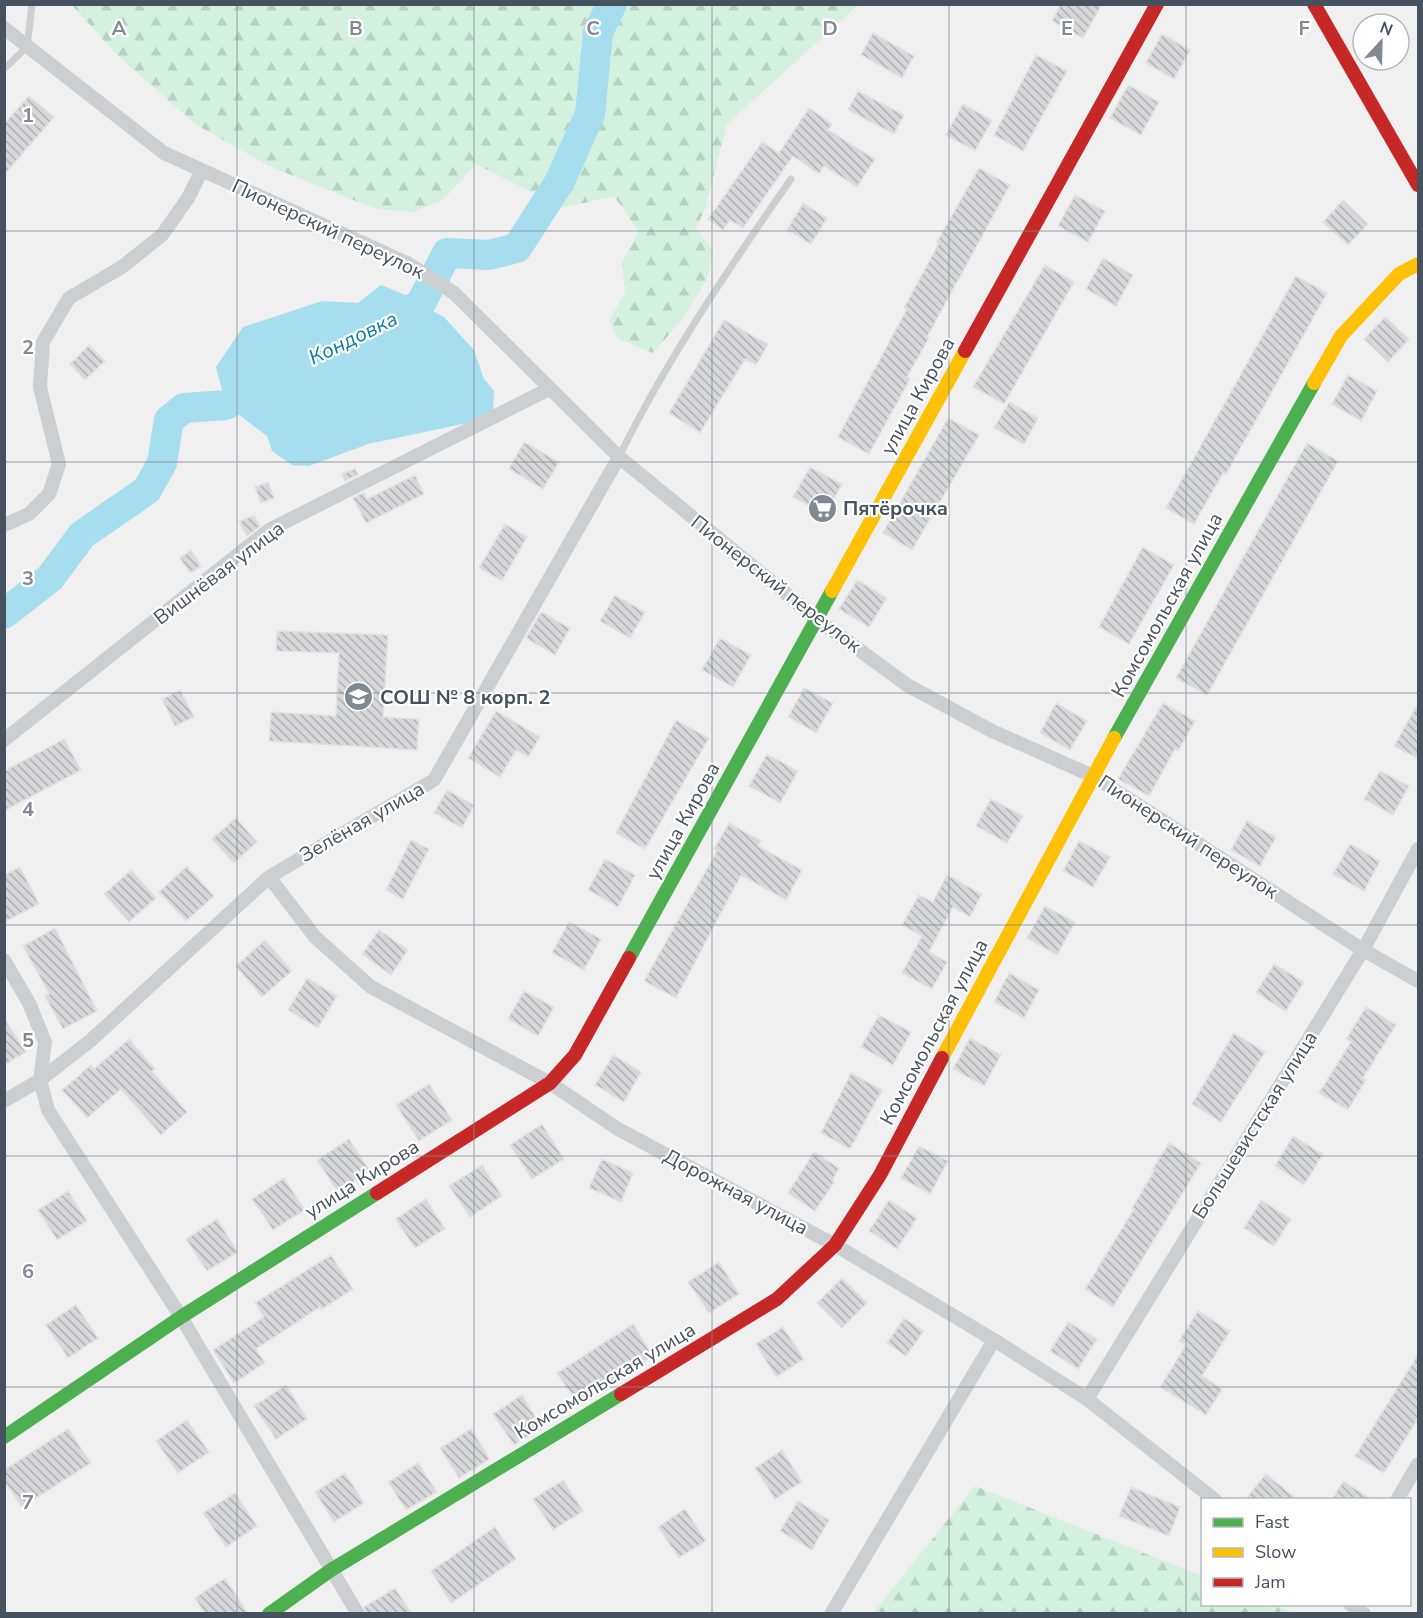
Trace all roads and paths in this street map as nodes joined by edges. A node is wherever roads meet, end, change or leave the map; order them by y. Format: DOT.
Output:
graph roads {
  1 [pos="32,4"];
  2 [pos="1156,4"];
  3 [pos="1314,4"];
  4 [pos="4,28"];
  5 [pos="27,47"];
  6 [pos="4,69"];
  7 [pos="202,170"];
  8 [pos="791,179"];
  9 [pos="1419,184"];
  10 [pos="1419,264"];
  11 [pos="549,389"];
  12 [pos="619,457"];
  13 [pos="4,525"];
  14 [pos="817,620"];
  15 [pos="4,740"];
  16 [pos="1093,776"];
  17 [pos="1419,849"];
  18 [pos="269,877"];
  19 [pos="1363,950"];
  20 [pos="4,960"];
  21 [pos="1419,981"];
  22 [pos="39,1080"];
  23 [pos="550,1083"];
  24 [pos="4,1101"];
  25 [pos="835,1245"];
  26 [pos="181,1317"];
  27 [pos="994,1340"];
  28 [pos="1087,1399"];
  29 [pos="4,1437"];
  30 [pos="1419,1464"];
  31 [pos="1212,1498"];
  32 [pos="1398,1498"];
  33 [pos="331,1570"];
  34 [pos="270,1614"];
  35 [pos="358,1614"];
  36 [pos="831,1614"];
  1 -- 5 [label="lane"];
  2 -- 14 [label="street, улица Кирова"];
  3 -- 9 [label="street"];
  4 -- 5 [label="street, Пионерский переулок"];
  5 -- 6 [label="lane"];
  5 -- 7 [label="street, Пионерский переулок"];
  7 -- 11 [label="street, Пионерский переулок"];
  7 -- 13 [label="street"];
  8 -- 12 [label="lane"];
  10 -- 16 [label="street, Комсомольская улица"];
  11 -- 12 [label="street, Пионерский переулок"];
  11 -- 15 [label="street, Вишнёвая улица"];
  12 -- 14 [label="street, Пионерский переулок"];
  12 -- 18 [label="street, Зелёная улица"];
  14 -- 16 [label="street, Пионерский переулок"];
  14 -- 23 [label="street, улица Кирова"];
  16 -- 19 [label="street, Пионерский переулок"];
  16 -- 25 [label="street, Комсомольская улица"];
  17 -- 19 [label="street, Большевистская улица"];
  18 -- 22 [label="street, Зелёная улица"];
  18 -- 23 [label="street, Дорожная улица"];
  19 -- 21 [label="street, Пионерский переулок"];
  19 -- 28 [label="street, Большевистская улица"];
  20 -- 22 [label="street"];
  22 -- 24 [label="street, Зелёная улица"];
  22 -- 26 [label="street"];
  23 -- 25 [label="street, Дорожная улица"];
  23 -- 26 [label="street, улица Кирова"];
  25 -- 27 [label="street, Дорожная улица"];
  25 -- 33 [label="street, Комсомольская улица"];
  26 -- 29 [label="street, улица Кирова"];
  26 -- 33 [label="street"];
  27 -- 28 [label="street, Дорожная улица"];
  27 -- 36 [label="street"];
  28 -- 31 [label="street, Дорожная улица"];
  30 -- 32 [label="street"];
  33 -- 34 [label="street, Комсомольская улица"];
  33 -- 35 [label="street"];
}
